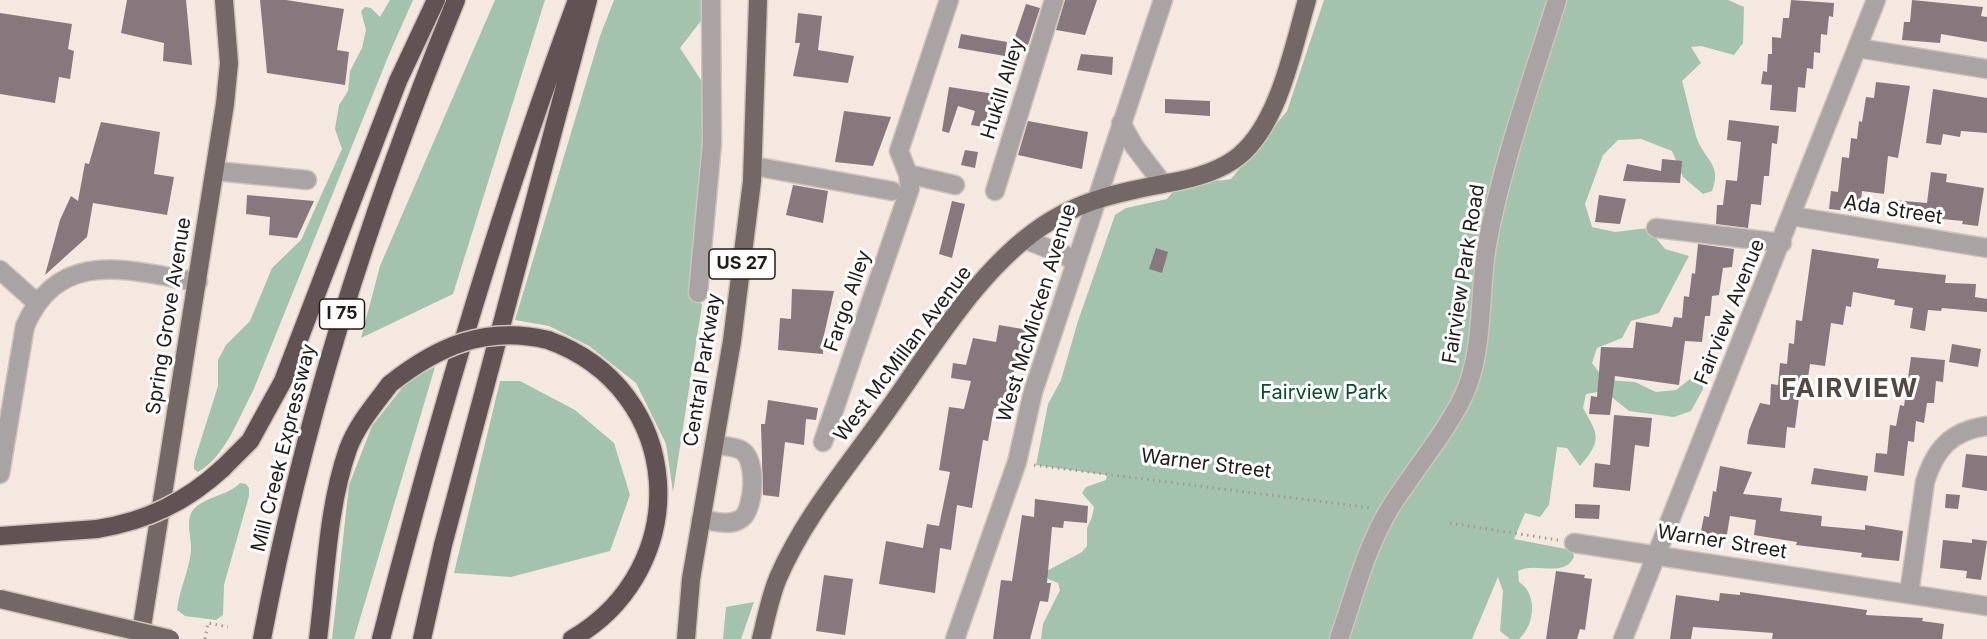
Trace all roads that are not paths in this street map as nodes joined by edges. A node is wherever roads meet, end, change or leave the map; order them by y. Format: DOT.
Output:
graph roads {
  1 [pos="224,0"];
  2 [pos="436,0"];
  3 [pos="456,0"];
  4 [pos="577,0"];
  5 [pos="588,0"];
  6 [pos="711,0"];
  7 [pos="758,0"];
  8 [pos="949,0"];
  9 [pos="1054,0"];
  10 [pos="1163,0"];
  11 [pos="1307,0"];
  12 [pos="1557,0"];
  13 [pos="1876,0"];
  14 [pos="1858,48"];
  15 [pos="1987,69"];
  16 [pos="1121,123"];
  17 [pos="753,166"];
  18 [pos="216,171"];
  19 [pos="908,174"];
  20 [pos="307,180"];
  21 [pos="1163,184"];
  22 [pos="955,185"];
  23 [pos="892,191"];
  24 [pos="995,191"];
  25 [pos="1096,198"];
  26 [pos="1792,216"];
  27 [pos="1656,228"];
  28 [pos="1026,240"];
  29 [pos="1782,243"];
  30 [pos="1987,248"];
  31 [pos="1075,263"];
  32 [pos="0,270"];
  33 [pos="198,282"];
  34 [pos="698,293"];
  35 [pos="37,303"];
  36 [pos="1987,426"];
  37 [pos="823,442"];
  38 [pos="714,445"];
  39 [pos="0,474"];
  40 [pos="701,519"];
  41 [pos="0,536"];
  42 [pos="1574,543"];
  43 [pos="1657,554"];
  44 [pos="1909,594"];
  45 [pos="0,599"];
  46 [pos="1987,606"];
  47 [pos="141,637"];
  48 [pos="170,639"];
  49 [pos="262,639"];
  50 [pos="318,639"];
  51 [pos="381,639"];
  52 [pos="422,639"];
  53 [pos="572,639"];
  54 [pos="686,639"];
  55 [pos="760,639"];
  56 [pos="955,639"];
  57 [pos="1339,639"];
  58 [pos="1623,639"];
  1 -- 18 [label="main road, Spring Grove Avenue"];
  2 -- 41 [label="highway, bridge"];
  3 -- 49 [label="highway, Mill Creek Expressway / I 75"];
  4 -- 51 [label="highway"];
  5 -- 52 [label="highway"];
  6 -- 34 [label="street"];
  7 -- 17 [label="main road, Central Parkway / US 27"];
  8 -- 19 [label="street"];
  9 -- 24 [label="street, Hukill Alley"];
  10 -- 16 [label="street, West McMicken Avenue"];
  11 -- 21 [label="main road, West McMillan Avenue"];
  12 -- 57 [label="street, Fairview Park Road"];
  13 -- 14 [label="street, Fairview Avenue"];
  14 -- 15 [label="street"];
  14 -- 26 [label="street, Fairview Avenue"];
  16 -- 21 [label="street"];
  16 -- 25 [label="street, West McMicken Avenue"];
  17 -- 23 [label="street"];
  17 -- 38 [label="main road, Central Parkway / US 27"];
  18 -- 20 [label="street"];
  18 -- 33 [label="main road, Spring Grove Avenue"];
  19 -- 22 [label="street"];
  19 -- 37 [label="street, Fargo Alley"];
  21 -- 25 [label="main road, West McMillan Avenue"];
  25 -- 28 [label="main road, West McMillan Avenue"];
  25 -- 31 [label="street, West McMicken Avenue"];
  26 -- 29 [label="street, Fairview Avenue"];
  26 -- 30 [label="street, Ada Street"];
  27 -- 29 [label="street"];
  28 -- 31 [label="street"];
  28 -- 55 [label="main road, West McMillan Avenue"];
  29 -- 43 [label="street, Fairview Avenue"];
  31 -- 56 [label="street, West McMicken Avenue"];
  32 -- 35 [label="street"];
  33 -- 35 [label="street"];
  33 -- 47 [label="main road, Spring Grove Avenue"];
  35 -- 39 [label="street"];
  36 -- 44 [label="street"];
  38 -- 40 [label="main road, Central Parkway / US 27"];
  38 -- 40 [label="street"];
  40 -- 54 [label="main road, Central Parkway / US 27"];
  42 -- 43 [label="street, Warner Street"];
  43 -- 44 [label="street, Warner Street"];
  43 -- 58 [label="street, Fairview Avenue"];
  44 -- 46 [label="street, Warner Street"];
  45 -- 47 [label="main road"];
  45 -- 48 [label="main road, bridge"];
  50 -- 53 [label="highway, bridge"];
}
